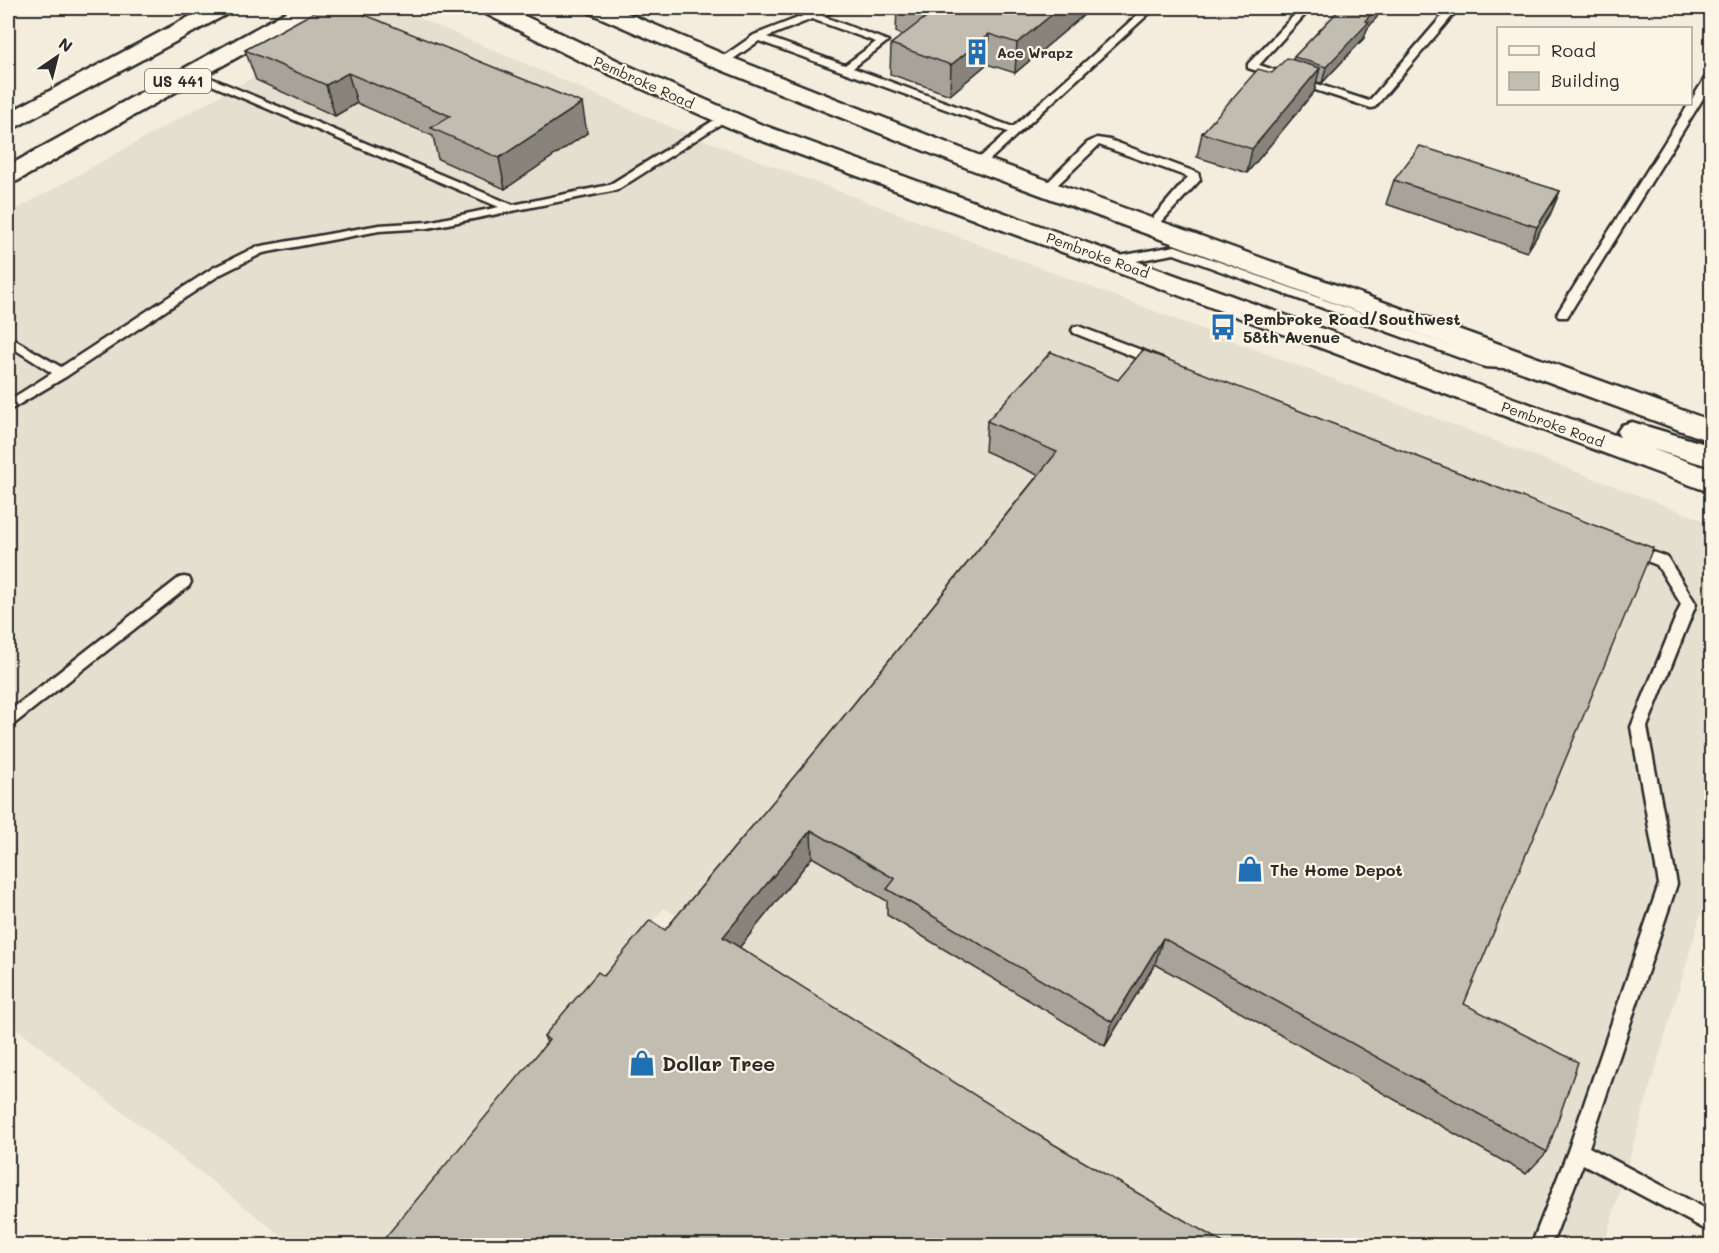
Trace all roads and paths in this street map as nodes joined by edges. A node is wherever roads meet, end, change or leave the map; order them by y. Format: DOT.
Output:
graph roads {
  1 [pos="221,8"];
  2 [pos="308,8"];
  3 [pos="492,8"];
  4 [pos="598,8"];
  5 [pos="787,8"];
  6 [pos="836,8"];
  7 [pos="1150,8"];
  8 [pos="1306,8"];
  9 [pos="1454,8"];
  10 [pos="812,16"];
  11 [pos="758,37"];
  12 [pos="722,62"];
  13 [pos="846,69"];
  14 [pos="192,73"];
  15 [pos="1712,75"];
  16 [pos="725,118"];
  17 [pos="8,122"];
  18 [pos="1015,131"];
  19 [pos="979,164"];
  20 [pos="8,176"];
  21 [pos="1047,189"];
  22 [pos="511,208"];
  23 [pos="1151,227"];
  24 [pos="1114,261"];
  25 [pos="1563,314"];
  26 [pos="1078,330"];
  27 [pos="8,340"];
  28 [pos="1166,365"];
  29 [pos="1530,366"];
  30 [pos="62,373"];
  31 [pos="11,401"];
  32 [pos="1542,419"];
  33 [pos="1712,432"];
  34 [pos="1712,457"];
  35 [pos="1712,482"];
  36 [pos="1618,544"];
  37 [pos="184,582"];
  38 [pos="8,720"];
  39 [pos="1578,1151"];
  40 [pos="1712,1223"];
  41 [pos="1541,1245"];
  1 -- 17 [label="main road, US 441"];
  2 -- 14 [label="main road, US 441"];
  3 -- 16 [label="main road, Pembroke Road"];
  4 -- 12 [label="main road"];
  5 -- 10 [label="lane"];
  6 -- 10 [label="lane"];
  7 -- 18 [label="lane"];
  8 -- 9 [label="lane"];
  10 -- 11 [label="lane"];
  10 -- 13 [label="lane"];
  11 -- 12 [label="lane"];
  11 -- 13 [label="lane"];
  12 -- 19 [label="main road"];
  13 -- 18 [label="lane"];
  14 -- 20 [label="main road, US 441"];
  14 -- 22 [label="lane"];
  15 -- 25 [label="lane"];
  16 -- 22 [label="lane"];
  16 -- 24 [label="main road, Pembroke Road"];
  18 -- 19 [label="lane"];
  19 -- 21 [label="main road"];
  21 -- 23 [label="main road"];
  21 -- 23 [label="lane"];
  22 -- 30 [label="lane"];
  23 -- 29 [label="main road"];
  24 -- 29 [label="lane"];
  24 -- 32 [label="main road, Pembroke Road"];
  26 -- 28 [label="lane"];
  27 -- 30 [label="lane"];
  29 -- 33 [label="main road"];
  30 -- 31 [label="lane"];
  32 -- 34 [label="main road"];
  32 -- 35 [label="main road, Pembroke Road"];
  36 -- 39 [label="lane"];
  37 -- 38 [label="lane"];
  39 -- 40 [label="lane"];
  39 -- 41 [label="lane"];
}
